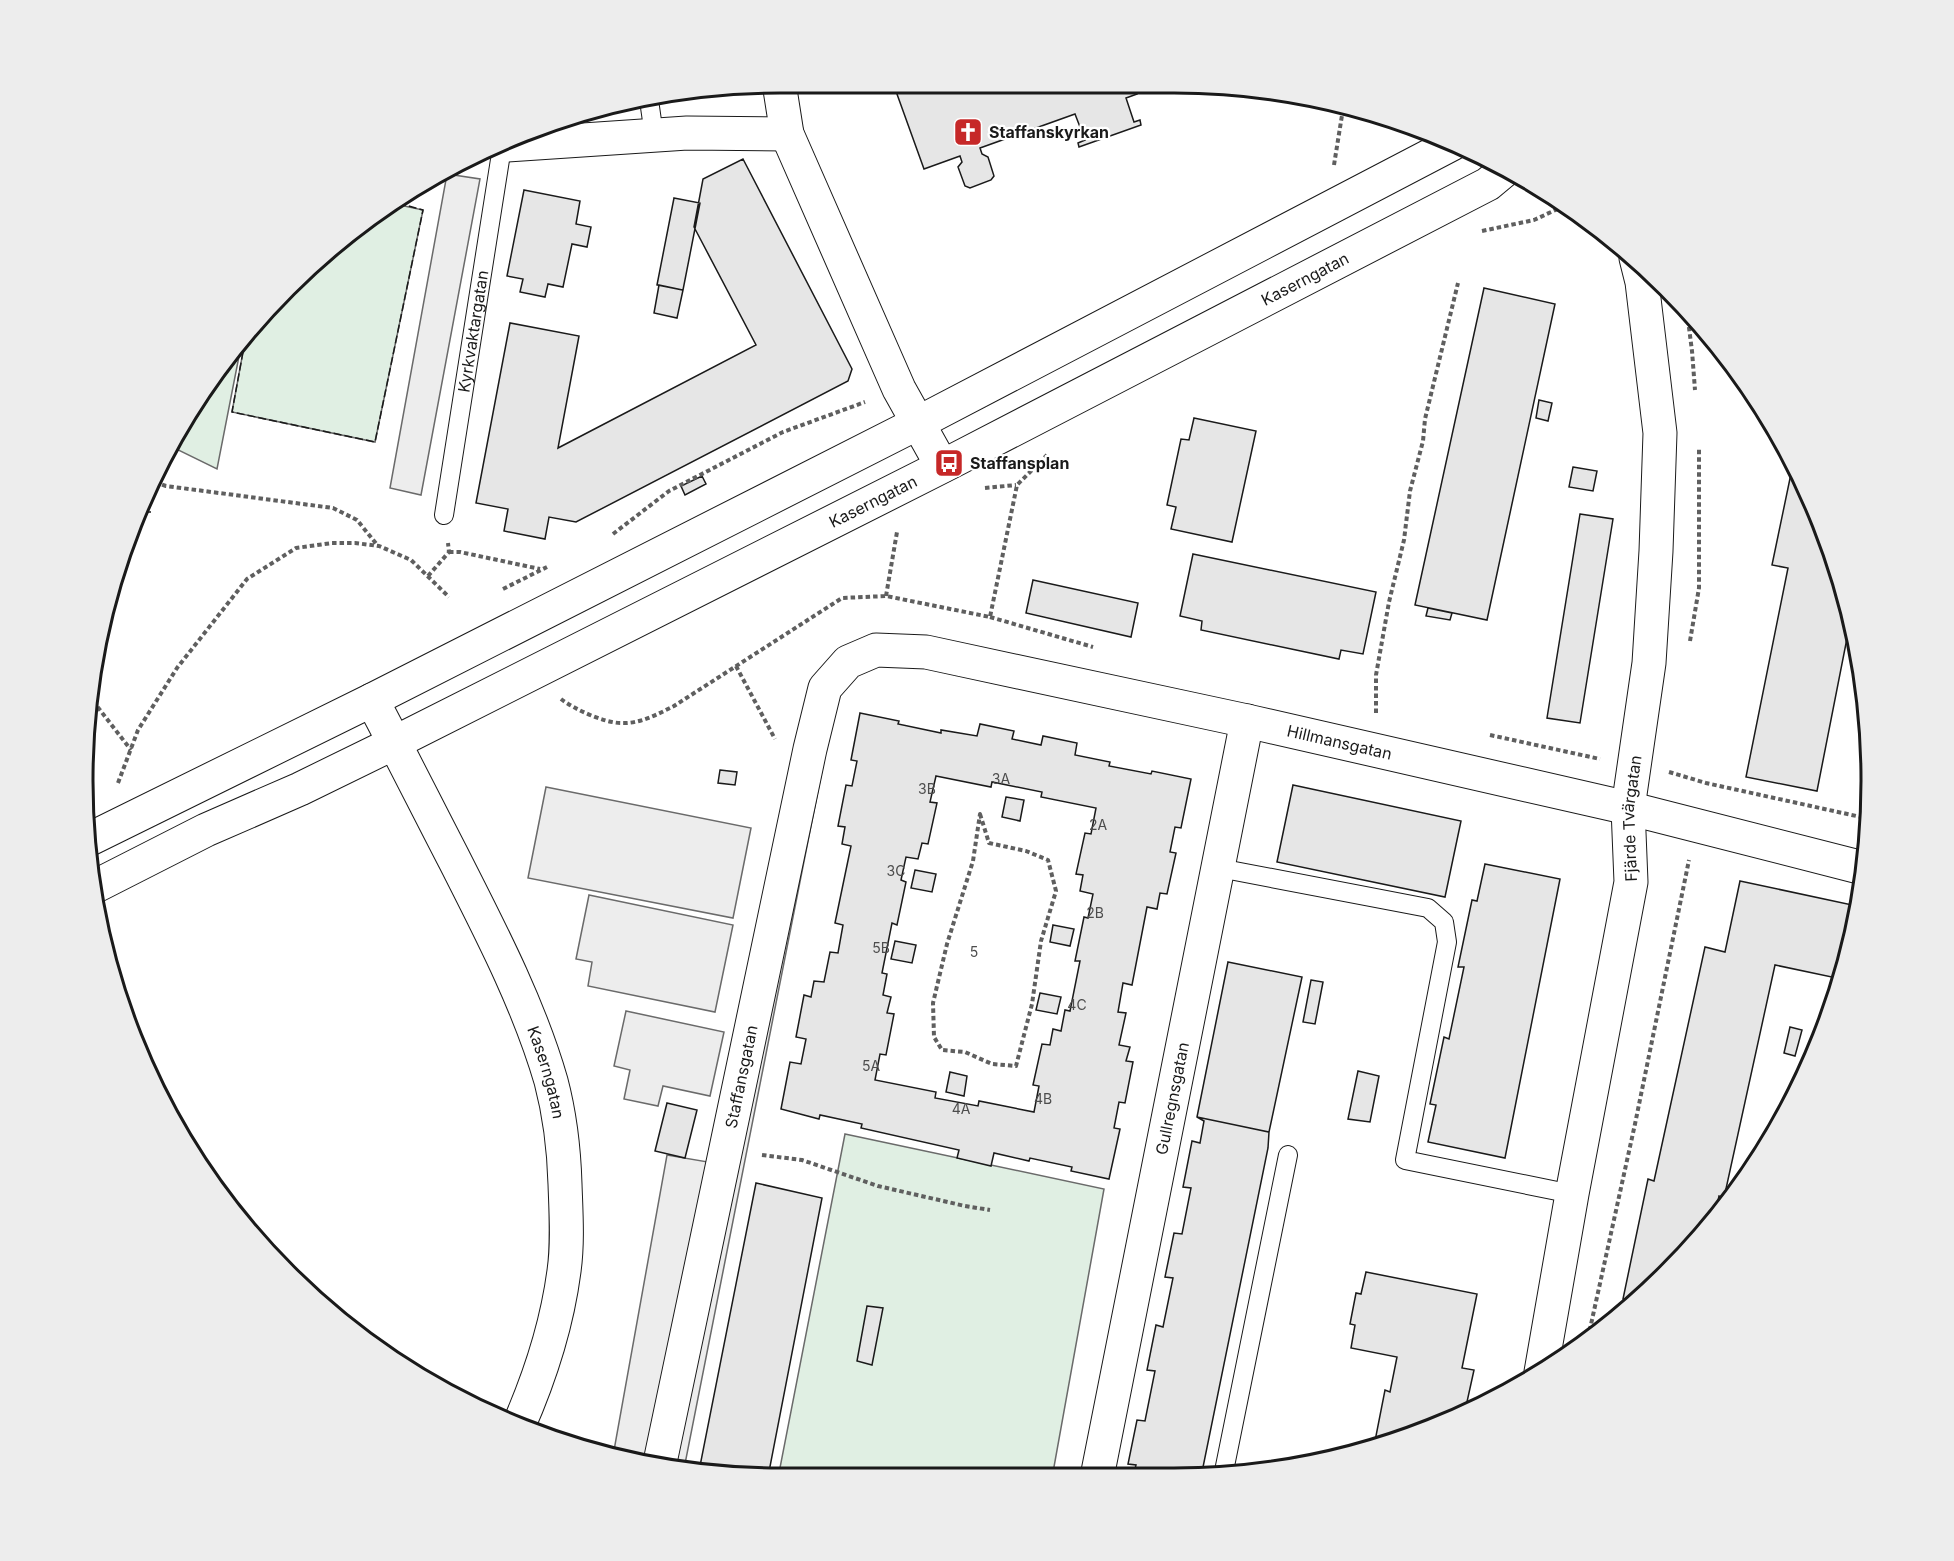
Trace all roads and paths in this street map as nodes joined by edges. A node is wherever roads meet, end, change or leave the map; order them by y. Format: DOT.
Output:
graph roads {
  1 [pos="781,93"];
  2 [pos="650,105"];
  3 [pos="1342,114"];
  4 [pos="787,134"];
  5 [pos="654,135"];
  6 [pos="517,145"];
  7 [pos="1444,148"];
  8 [pos="504,151"];
  9 [pos="1343,160"];
  10 [pos="1499,175"];
  11 [pos="1556,210"];
  12 [pos="1481,231"];
  13 [pos="1641,276"];
  14 [pos="1458,283"];
  15 [pos="899,389"];
  16 [pos="918,423"];
  17 [pos="1050,452"];
  18 [pos="942,466"];
  19 [pos="160,484"];
  20 [pos="1017,485"];
  21 [pos="981,488"];
  22 [pos="444,515"];
  23 [pos="898,525"];
  24 [pos="607,538"];
  25 [pos="379,546"];
  26 [pos="449,552"];
  27 [pos="550,565"];
  28 [pos="541,569"];
  29 [pos="428,576"];
  30 [pos="498,591"];
  31 [pos="886,596"];
  32 [pos="449,597"];
  33 [pos="736,666"];
  34 [pos="825,688"];
  35 [pos="554,694"];
  36 [pos="372,700"];
  37 [pos="97,707"];
  38 [pos="1247,721"];
  39 [pos="394,743"];
  40 [pos="1353,746"];
  41 [pos="131,750"];
  42 [pos="127,781"];
  43 [pos="1706,783"];
  44 [pos="801,789"];
  45 [pos="1628,808"];
  46 [pos="980,813"];
  47 [pos="1696,825"];
  48 [pos="95,836"];
  49 [pos="1855,866"];
  50 [pos="1219,868"];
  51 [pos="101,883"];
  52 [pos="725,1149"];
  53 [pos="1288,1155"];
  54 [pos="1572,1194"];
  55 [pos="990,1210"];
  56 [pos="1590,1327"];
  57 [pos="1543,1359"];
  58 [pos="522,1418"];
  59 [pos="660,1457"];
  60 [pos="1225,1466"];
  61 [pos="1099,1468"];
  1 -- 4 [label="street"];
  2 -- 5 [label="lane"];
  3 -- 9 [label="path"];
  4 -- 5 [label="street, Kyrkvaktargatan"];
  4 -- 15 [label="street"];
  5 -- 6 [label="street, Kyrkvaktargatan"];
  7 -- 16 [label="street"];
  8 -- 22 [label="lane, Kyrkvaktargatan"];
  10 -- 18 [label="street, Kaserngatan"];
  11 -- 12 [label="path"];
  13 -- 45 [label="street, Fjärde Tvärgatan"];
  14 -- 40 [label="path"];
  15 -- 16 [label="street"];
  15 -- 24 [label="path"];
  16 -- 18 [label="street"];
  16 -- 36 [label="street"];
  17 -- 20 [label="path"];
  18 -- 39 [label="street, Kaserngatan"];
  19 -- 25 [label="path"];
  20 -- 21 [label="path"];
  20 -- 31 [label="path"];
  22 -- 26 [label="path"];
  23 -- 31 [label="path"];
  25 -- 29 [label="path"];
  25 -- 41 [label="path"];
  26 -- 28 [label="path"];
  26 -- 29 [label="path"];
  27 -- 28 [label="path"];
  28 -- 30 [label="path"];
  29 -- 32 [label="path"];
  31 -- 33 [label="path"];
  33 -- 35 [label="path"];
  33 -- 44 [label="path"];
  34 -- 38 [label="street, Hillmansgatan"];
  34 -- 44 [label="street, Staffansgatan"];
  36 -- 39 [label="street, Kaserngatan"];
  36 -- 48 [label="street"];
  37 -- 41 [label="path"];
  38 -- 40 [label="street, Hillmansgatan"];
  38 -- 50 [label="street, Gullregnsgatan"];
  39 -- 51 [label="street, Kaserngatan"];
  39 -- 58 [label="street, Kaserngatan"];
  40 -- 45 [label="street, Hillmansgatan"];
  41 -- 42 [label="path"];
  43 -- 47 [label="path"];
  44 -- 52 [label="street, Staffansgatan"];
  45 -- 47 [label="street, Hillmansgatan"];
  45 -- 54 [label="street, Fjärde Tvärgatan"];
  46 -- 46 [label="path"];
  47 -- 49 [label="street, Hillmansgatan"];
  47 -- 56 [label="path"];
  50 -- 54 [label="lane"];
  50 -- 61 [label="street, Gullregnsgatan"];
  52 -- 55 [label="path"];
  52 -- 59 [label="street, Staffansgatan"];
  53 -- 60 [label="lane"];
  54 -- 57 [label="street, Fjärde Tvärgatan"];
}
